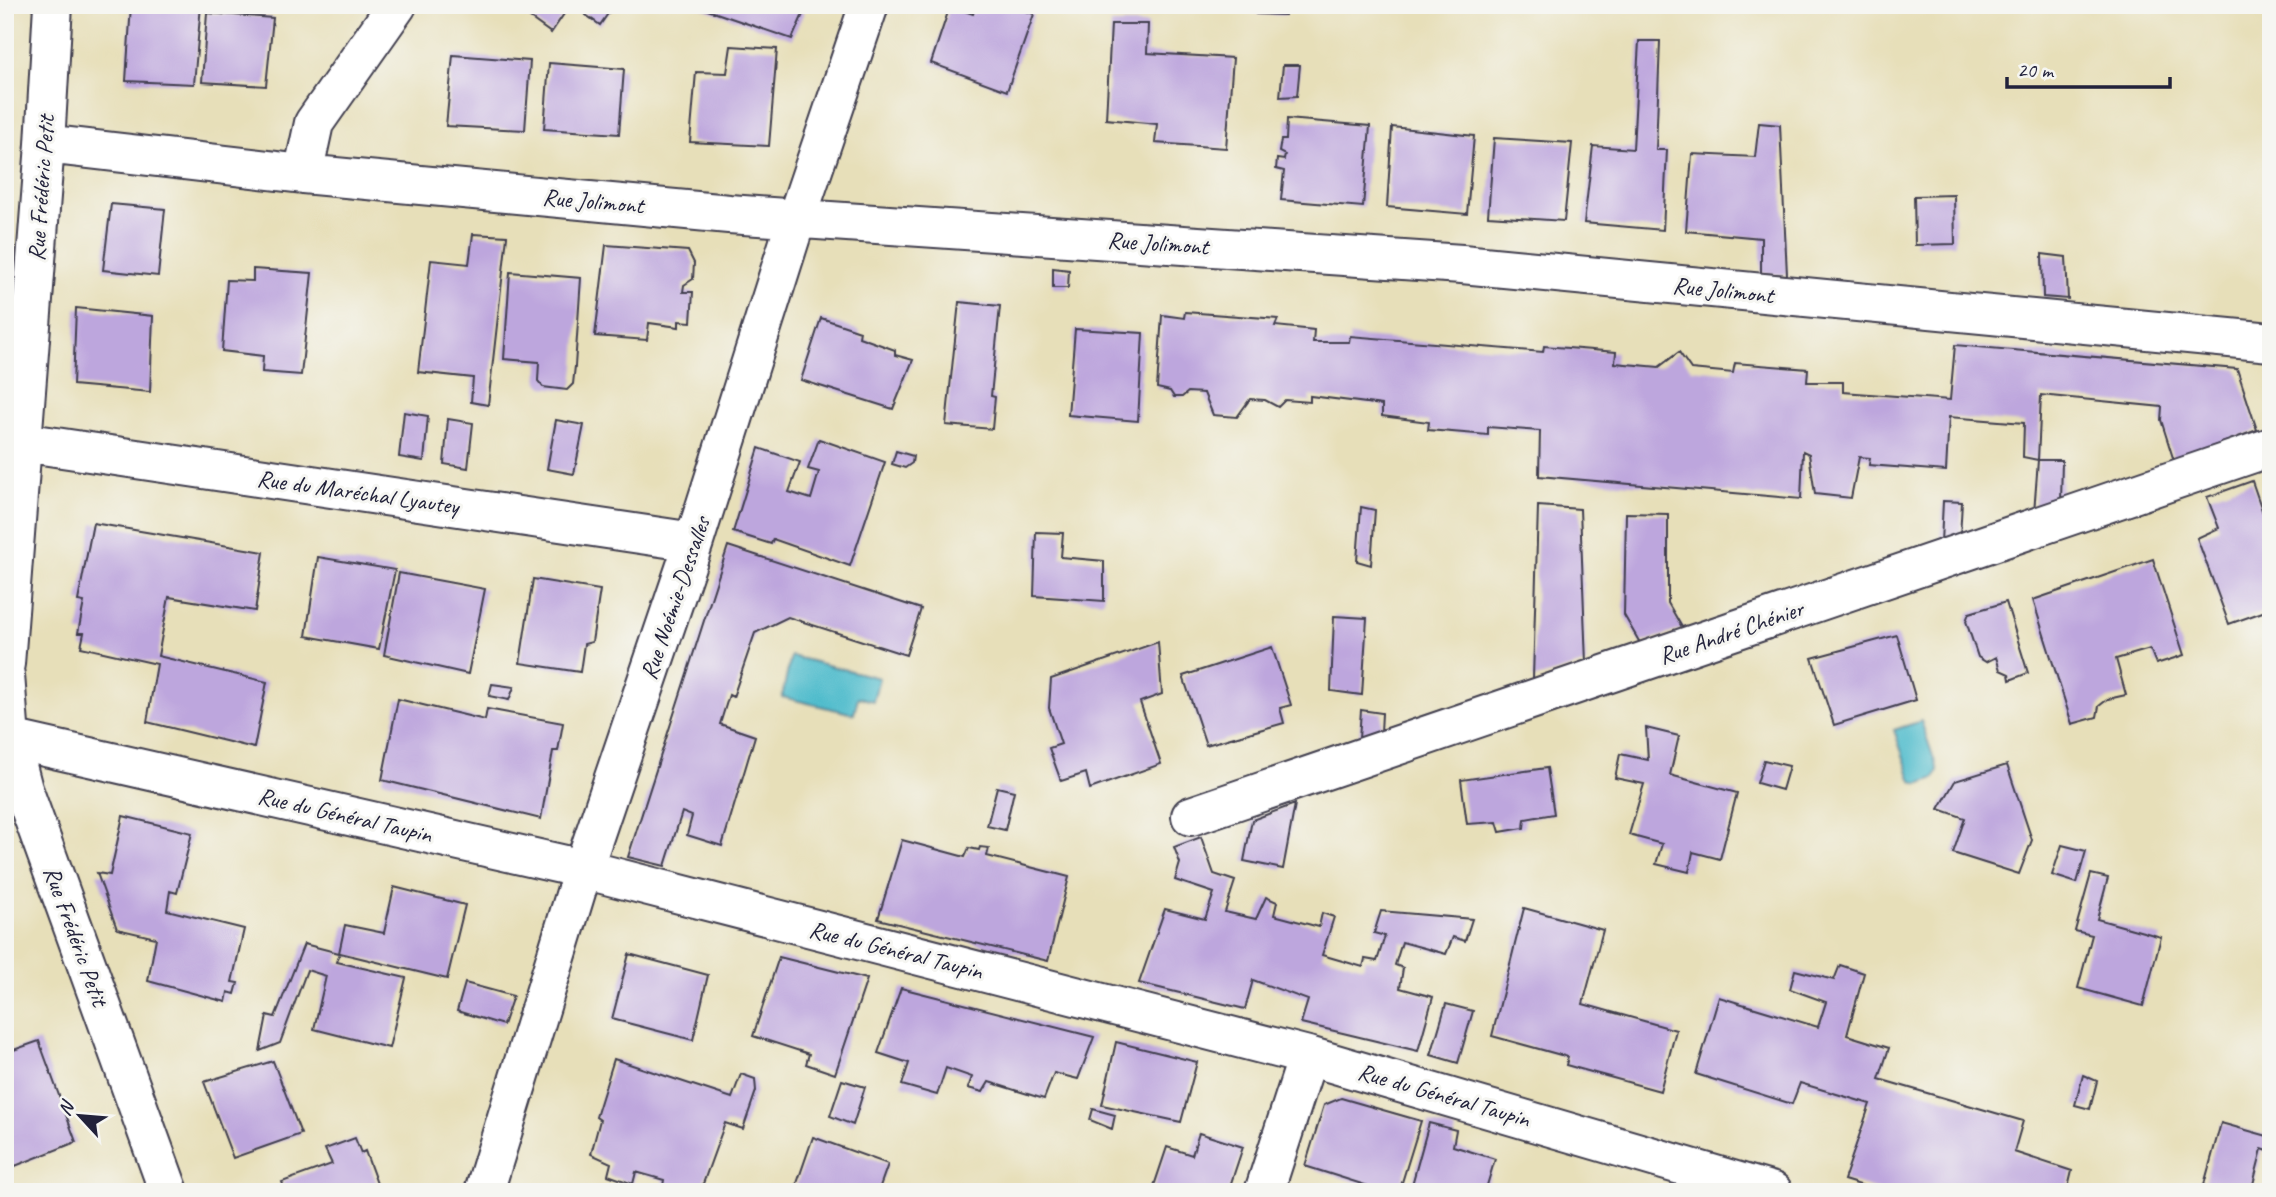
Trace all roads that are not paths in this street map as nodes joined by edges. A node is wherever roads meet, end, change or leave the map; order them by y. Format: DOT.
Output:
graph roads {
  1 [pos="53,5"];
  2 [pos="397,5"];
  3 [pos="869,5"];
  4 [pos="46,144"];
  5 [pos="303,174"];
  6 [pos="797,217"];
  7 [pos="2271,342"];
  8 [pos="22,442"];
  9 [pos="2271,447"];
  10 [pos="694,542"];
  11 [pos="5,664"];
  12 [pos="5,675"];
  13 [pos="10,739"];
  14 [pos="1191,816"];
  15 [pos="583,869"];
  16 [pos="1308,1056"];
  17 [pos="169,1192"];
  18 [pos="484,1192"];
  19 [pos="1264,1192"];
  20 [pos="1773,1192"];
  1 -- 4 [label="street, Rue Frédéric Petit"];
  2 -- 5 [label="street"];
  3 -- 6 [label="street, Rue Noémie-Dessalles"];
  4 -- 5 [label="street, Rue Jolimont"];
  4 -- 8 [label="street, Rue Frédéric Petit"];
  5 -- 6 [label="street, Rue Jolimont"];
  6 -- 7 [label="street, Rue Jolimont"];
  6 -- 10 [label="street, Rue Noémie-Dessalles"];
  8 -- 10 [label="street, Rue du Maréchal Lyautey"];
  8 -- 11 [label="street, Rue Frédéric Petit"];
  9 -- 14 [label="street, Rue André Chénier"];
  10 -- 15 [label="street, Rue Noémie-Dessalles"];
  12 -- 13 [label="street, Rue Frédéric Petit"];
  13 -- 15 [label="street, Rue du Général Taupin"];
  13 -- 17 [label="street, Rue Frédéric Petit"];
  15 -- 16 [label="street, Rue du Général Taupin"];
  15 -- 18 [label="street, Rue Noémie-Dessalles"];
  16 -- 19 [label="street"];
  16 -- 20 [label="street, Rue du Général Taupin"];
}
